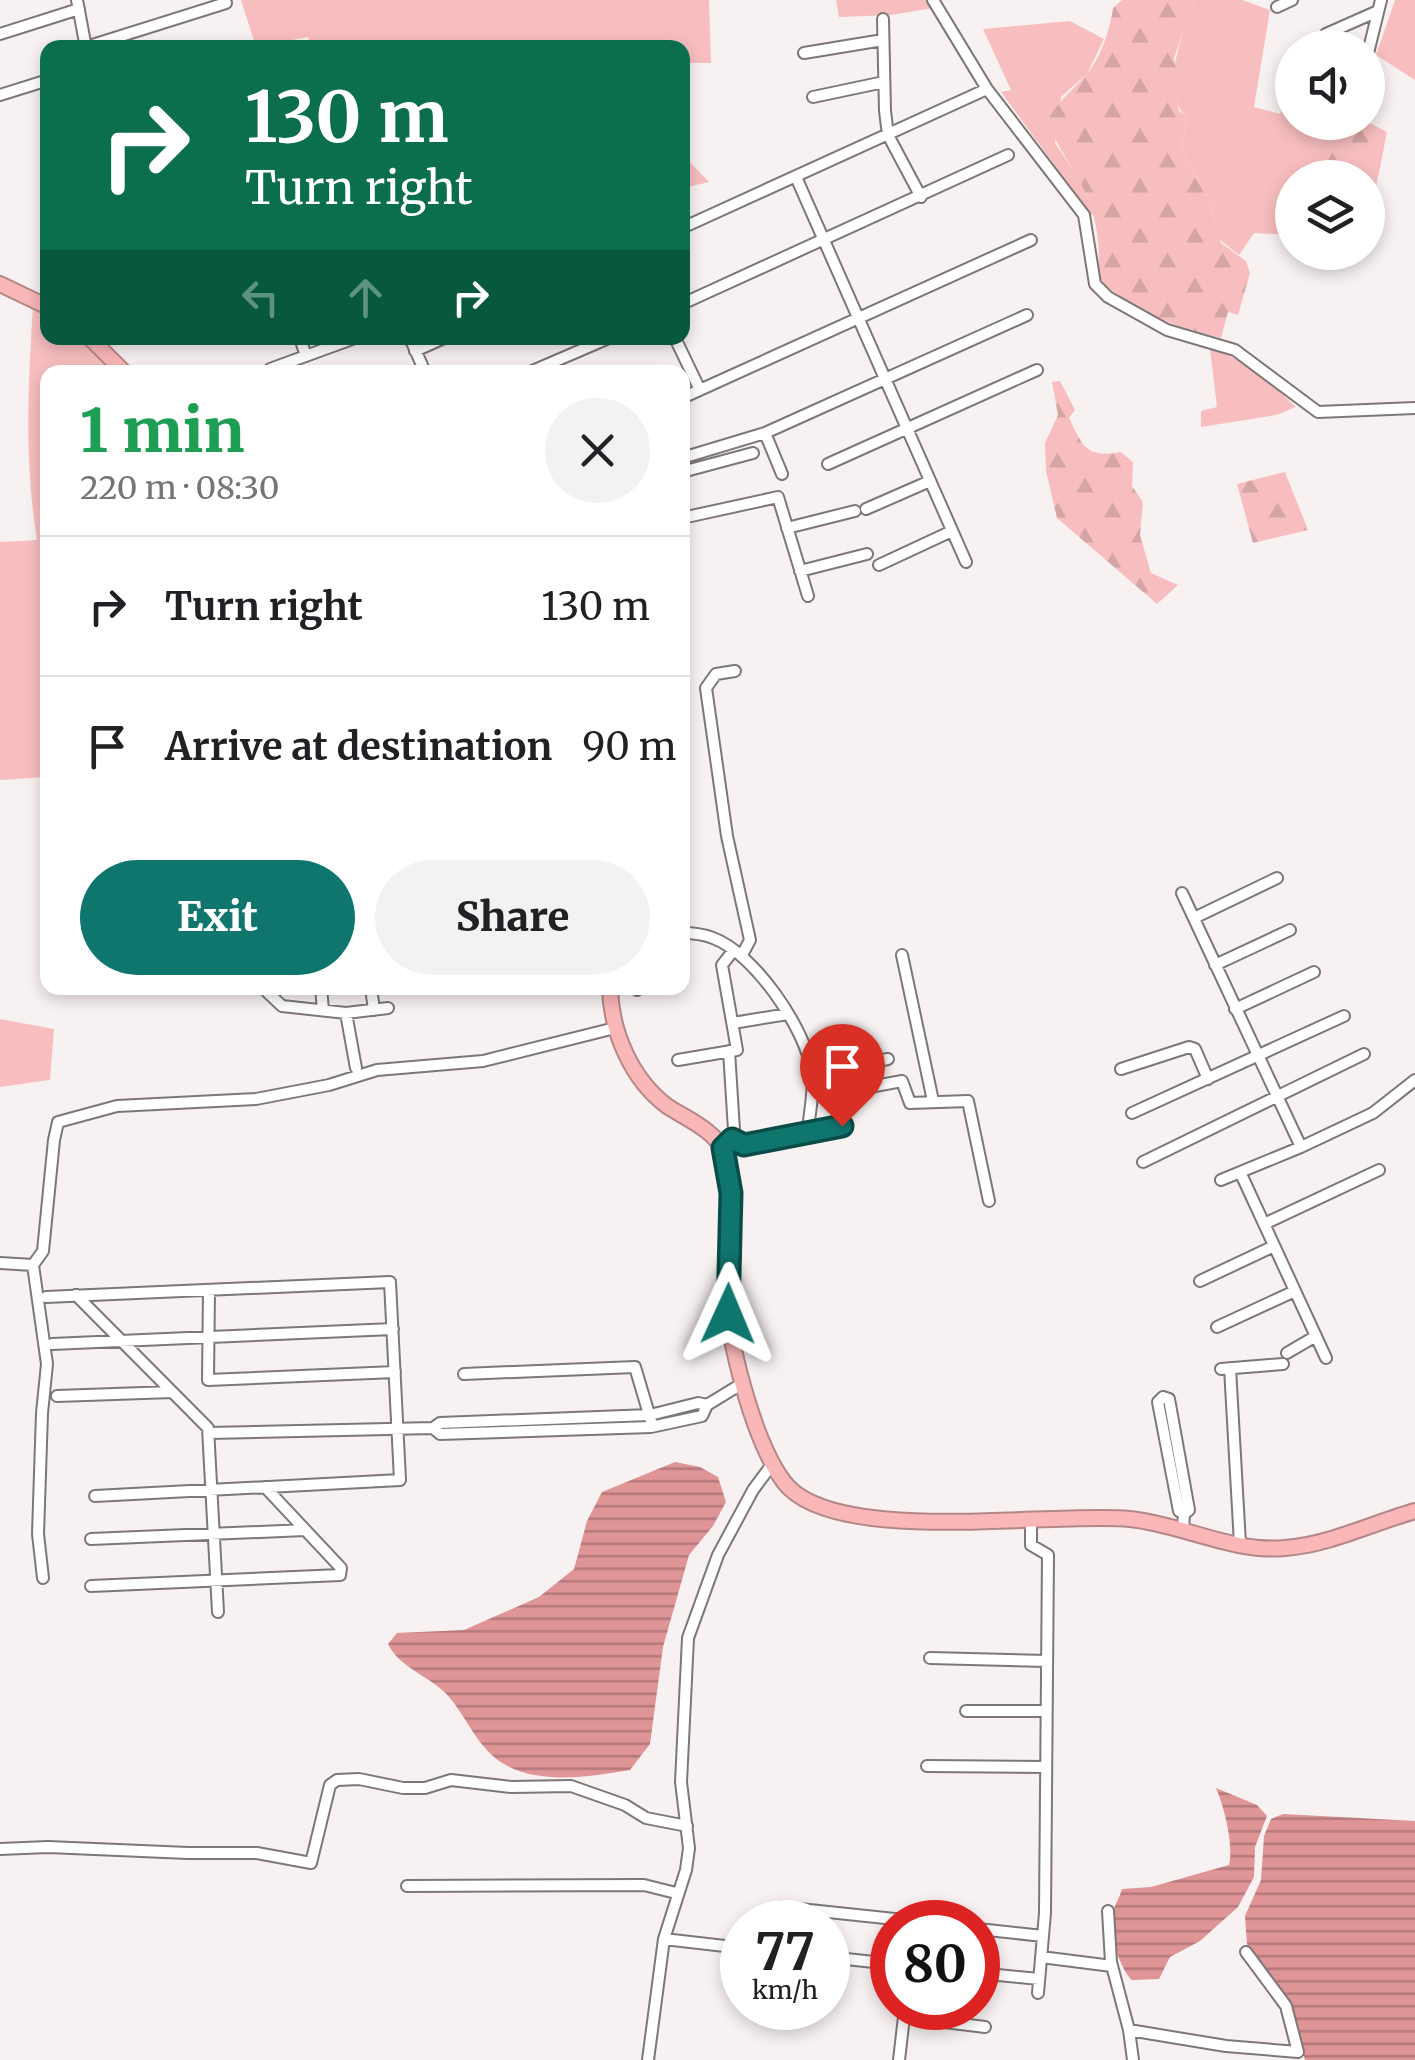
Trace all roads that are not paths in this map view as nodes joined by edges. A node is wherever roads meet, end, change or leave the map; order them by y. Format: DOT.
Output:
graph roads {
  1 [pos="934,0"];
  2 [pos="1292,0"];
  3 [pos="226,3"];
  4 [pos="78,4"];
  5 [pos="1380,5"];
  6 [pos="1277,7"];
  7 [pos="883,19"];
  8 [pos="1333,30"];
  9 [pos="1374,30"];
  10 [pos="0,34"];
  11 [pos="85,40"];
  12 [pos="108,40"];
  13 [pos="883,40"];
  14 [pos="804,53"];
  15 [pos="40,82"];
  16 [pos="884,82"];
  17 [pos="987,88"];
  18 [pos="0,95"];
  19 [pos="813,98"];
  20 [pos="888,135"];
  21 [pos="1008,155"];
  22 [pos="796,177"];
  23 [pos="921,197"];
  24 [pos="690,224"];
  25 [pos="824,240"];
  26 [pos="1031,240"];
  27 [pos="0,284"];
  28 [pos="690,300"];
  29 [pos="40,302"];
  30 [pos="1026,315"];
  31 [pos="858,317"];
  32 [pos="97,345"];
  33 [pos="302,345"];
  34 [pos="336,345"];
  35 [pos="414,345"];
  36 [pos="428,345"];
  37 [pos="593,345"];
  38 [pos="416,350"];
  39 [pos="306,356"];
  40 [pos="117,365"];
  41 [pos="281,365"];
  42 [pos="422,365"];
  43 [pos="546,365"];
  44 [pos="690,368"];
  45 [pos="1037,370"];
  46 [pos="884,376"];
  47 [pos="700,390"];
  48 [pos="690,394"];
  49 [pos="1415,408"];
  50 [pos="908,430"];
  51 [pos="765,432"];
  52 [pos="753,454"];
  53 [pos="690,455"];
  54 [pos="828,464"];
  55 [pos="690,470"];
  56 [pos="782,474"];
  57 [pos="930,481"];
  58 [pos="690,516"];
  59 [pos="788,528"];
  60 [pos="952,531"];
  61 [pos="868,554"];
  62 [pos="966,562"];
  63 [pos="880,565"];
  64 [pos="800,572"];
  65 [pos="808,596"];
  66 [pos="735,671"];
  67 [pos="1277,878"];
  68 [pos="1182,893"];
  69 [pos="1194,918"];
  70 [pos="1290,930"];
  71 [pos="690,934"];
  72 [pos="737,953"];
  73 [pos="902,956"];
  74 [pos="1214,964"];
  75 [pos="1314,972"];
  76 [pos="270,995"];
  77 [pos="322,995"];
  78 [pos="373,995"];
  79 [pos="611,995"];
  80 [pos="388,1008"];
  81 [pos="1235,1009"];
  82 [pos="324,1010"];
  83 [pos="374,1010"];
  84 [pos="346,1013"];
  85 [pos="788,1014"];
  86 [pos="1344,1016"];
  87 [pos="733,1023"];
  88 [pos="615,1028"];
  89 [pos="729,1051"];
  90 [pos="1364,1054"];
  91 [pos="1258,1057"];
  92 [pos="888,1059"];
  93 [pos="678,1060"];
  94 [pos="356,1068"];
  95 [pos="1121,1069"];
  96 [pos="812,1074"];
  97 [pos="1208,1079"];
  98 [pos="1415,1082"];
  99 [pos="1277,1098"];
  100 [pos="933,1102"];
  101 [pos="1132,1113"];
  102 [pos="808,1132"];
  103 [pos="728,1144"];
  104 [pos="1301,1148"];
  105 [pos="1142,1162"];
  106 [pos="1380,1170"];
  107 [pos="1241,1174"];
  108 [pos="1221,1180"];
  109 [pos="988,1202"];
  110 [pos="1264,1224"];
  111 [pos="1274,1246"];
  112 [pos="0,1262"];
  113 [pos="33,1265"];
  114 [pos="1200,1281"];
  115 [pos="209,1290"];
  116 [pos="1295,1291"];
  117 [pos="76,1295"];
  118 [pos="46,1297"];
  119 [pos="1217,1327"];
  120 [pos="393,1330"];
  121 [pos="1316,1336"];
  122 [pos="206,1338"];
  123 [pos="122,1341"];
  124 [pos="52,1344"];
  125 [pos="1326,1358"];
  126 [pos="395,1372"];
  127 [pos="464,1374"];
  128 [pos="743,1383"];
  129 [pos="172,1392"];
  130 [pos="57,1396"];
  131 [pos="651,1421"];
  132 [pos="398,1428"];
  133 [pos="209,1433"];
  134 [pos="774,1463"];
  135 [pos="265,1487"];
  136 [pos="212,1490"];
  137 [pos="94,1496"];
  138 [pos="1415,1510"];
  139 [pos="1032,1520"];
  140 [pos="1183,1521"];
  141 [pos="306,1530"];
  142 [pos="214,1535"];
  143 [pos="90,1540"];
  144 [pos="1240,1544"];
  145 [pos="43,1578"];
  146 [pos="217,1581"];
  147 [pos="91,1586"];
  148 [pos="218,1612"];
  149 [pos="930,1658"];
  150 [pos="1047,1661"];
  151 [pos="966,1710"];
  152 [pos="1046,1711"];
  153 [pos="927,1766"];
  154 [pos="1046,1767"];
  155 [pos="687,1826"];
  156 [pos="0,1848"];
  157 [pos="407,1886"];
  158 [pos="676,1893"];
  159 [pos="1108,1911"];
  160 [pos="1000,1931"];
  161 [pos="1042,1936"];
  162 [pos="664,1939"];
  163 [pos="720,1945"];
  164 [pos="1246,1952"];
  165 [pos="1040,1958"];
  166 [pos="1112,1966"];
  167 [pos="1000,1975"];
  168 [pos="1039,1979"];
  169 [pos="1038,1994"];
  170 [pos="903,2030"];
  171 [pos="1130,2030"];
  172 [pos="648,2060"];
  173 [pos="899,2060"];
  174 [pos="1133,2060"];
  1 -- 17 [label="street"];
  2 -- 6 [label="street"];
  3 -- 12 [label="street"];
  4 -- 10 [label="street"];
  4 -- 11 [label="street"];
  5 -- 8 [label="street"];
  5 -- 9 [label="street"];
  7 -- 13 [label="street"];
  13 -- 14 [label="street"];
  13 -- 16 [label="street"];
  15 -- 18 [label="street"];
  16 -- 19 [label="street"];
  16 -- 20 [label="street"];
  17 -- 20 [label="street"];
  17 -- 49 [label="street"];
  20 -- 22 [label="street"];
  20 -- 23 [label="street"];
  21 -- 23 [label="street"];
  22 -- 24 [label="street"];
  22 -- 25 [label="street"];
  23 -- 25 [label="street"];
  25 -- 28 [label="street"];
  25 -- 31 [label="street"];
  26 -- 31 [label="street"];
  27 -- 29 [label="highway"];
  30 -- 46 [label="street"];
  31 -- 46 [label="street"];
  31 -- 47 [label="street"];
  32 -- 40 [label="highway"];
  33 -- 39 [label="street"];
  34 -- 39 [label="street"];
  35 -- 38 [label="street"];
  36 -- 38 [label="street"];
  37 -- 43 [label="street"];
  38 -- 42 [label="street"];
  39 -- 41 [label="street"];
  44 -- 47 [label="street"];
  45 -- 50 [label="street"];
  46 -- 50 [label="street"];
  46 -- 51 [label="street"];
  47 -- 48 [label="street"];
  50 -- 54 [label="street"];
  50 -- 57 [label="street"];
  51 -- 53 [label="street"];
  51 -- 56 [label="street"];
  52 -- 55 [label="street"];
  57 -- 59 [label="street"];
  57 -- 60 [label="street"];
  58 -- 59 [label="street"];
  59 -- 64 [label="street"];
  60 -- 62 [label="street"];
  60 -- 63 [label="street"];
  61 -- 64 [label="street"];
  64 -- 65 [label="street"];
  66 -- 72 [label="street"];
  67 -- 69 [label="street"];
  68 -- 69 [label="street"];
  69 -- 74 [label="street"];
  70 -- 74 [label="street"];
  71 -- 72 [label="street"];
  72 -- 85 [label="street"];
  72 -- 87 [label="street"];
  73 -- 100 [label="street"];
  74 -- 81 [label="street"];
  75 -- 81 [label="street"];
  76 -- 82 [label="street"];
  77 -- 82 [label="street"];
  78 -- 83 [label="street"];
  79 -- 88 [label="highway"];
  80 -- 83 [label="street"];
  81 -- 91 [label="street"];
  82 -- 84 [label="street"];
  83 -- 84 [label="street"];
  84 -- 94 [label="street"];
  85 -- 87 [label="street"];
  85 -- 96 [label="street"];
  86 -- 91 [label="street"];
  87 -- 89 [label="street"];
  88 -- 103 [label="highway"];
  88 -- 113 [label="street"];
  89 -- 93 [label="street"];
  89 -- 103 [label="street"];
  90 -- 99 [label="street"];
  91 -- 97 [label="street"];
  91 -- 99 [label="street"];
  92 -- 96 [label="street"];
  95 -- 97 [label="street"];
  96 -- 102 [label="street"];
  97 -- 101 [label="street"];
  98 -- 104 [label="street"];
  99 -- 104 [label="street"];
  99 -- 105 [label="street"];
  100 -- 102 [label="street"];
  100 -- 109 [label="street"];
  102 -- 103 [label="street"];
  103 -- 128 [label="highway"];
  104 -- 107 [label="street"];
  106 -- 110 [label="street"];
  107 -- 108 [label="street"];
  107 -- 110 [label="street"];
  110 -- 111 [label="street"];
  111 -- 114 [label="street"];
  111 -- 116 [label="street"];
  112 -- 113 [label="street"];
  113 -- 145 [label="street"];
  115 -- 117 [label="street"];
  115 -- 120 [label="street"];
  115 -- 122 [label="street"];
  116 -- 119 [label="street"];
  116 -- 121 [label="street"];
  117 -- 118 [label="street"];
  117 -- 123 [label="street"];
  120 -- 122 [label="street"];
  120 -- 126 [label="street"];
  121 -- 125 [label="street"];
  121 -- 144 [label="street"];
  122 -- 123 [label="street"];
  122 -- 126 [label="street"];
  123 -- 124 [label="street"];
  123 -- 129 [label="street"];
  126 -- 132 [label="street"];
  127 -- 131 [label="street"];
  128 -- 131 [label="street"];
  128 -- 134 [label="highway"];
  129 -- 130 [label="street"];
  129 -- 133 [label="street"];
  131 -- 132 [label="street"];
  132 -- 133 [label="street"];
  132 -- 135 [label="street"];
  133 -- 136 [label="street"];
  134 -- 139 [label="highway"];
  134 -- 155 [label="street"];
  135 -- 136 [label="street"];
  135 -- 141 [label="street"];
  136 -- 137 [label="street"];
  136 -- 142 [label="street"];
  138 -- 144 [label="highway"];
  139 -- 140 [label="highway"];
  139 -- 150 [label="street"];
  140 -- 140 [label="street"];
  140 -- 144 [label="highway"];
  141 -- 142 [label="street"];
  141 -- 146 [label="street"];
  142 -- 143 [label="street"];
  142 -- 146 [label="street"];
  146 -- 147 [label="street"];
  146 -- 148 [label="street"];
  149 -- 150 [label="street"];
  150 -- 152 [label="street"];
  151 -- 152 [label="street"];
  152 -- 154 [label="street"];
  153 -- 154 [label="street"];
  154 -- 161 [label="street"];
  155 -- 156 [label="street"];
  155 -- 158 [label="street"];
  157 -- 158 [label="street"];
  158 -- 162 [label="street"];
  159 -- 166 [label="street"];
  160 -- 161 [label="street"];
  161 -- 165 [label="street"];
  162 -- 163 [label="street"];
  162 -- 172 [label="street"];
  164 -- 171 [label="street"];
  165 -- 166 [label="street"];
  165 -- 168 [label="street"];
  166 -- 171 [label="street"];
  167 -- 168 [label="street"];
  168 -- 169 [label="street"];
  170 -- 173 [label="street"];
  171 -- 174 [label="street"];
}
